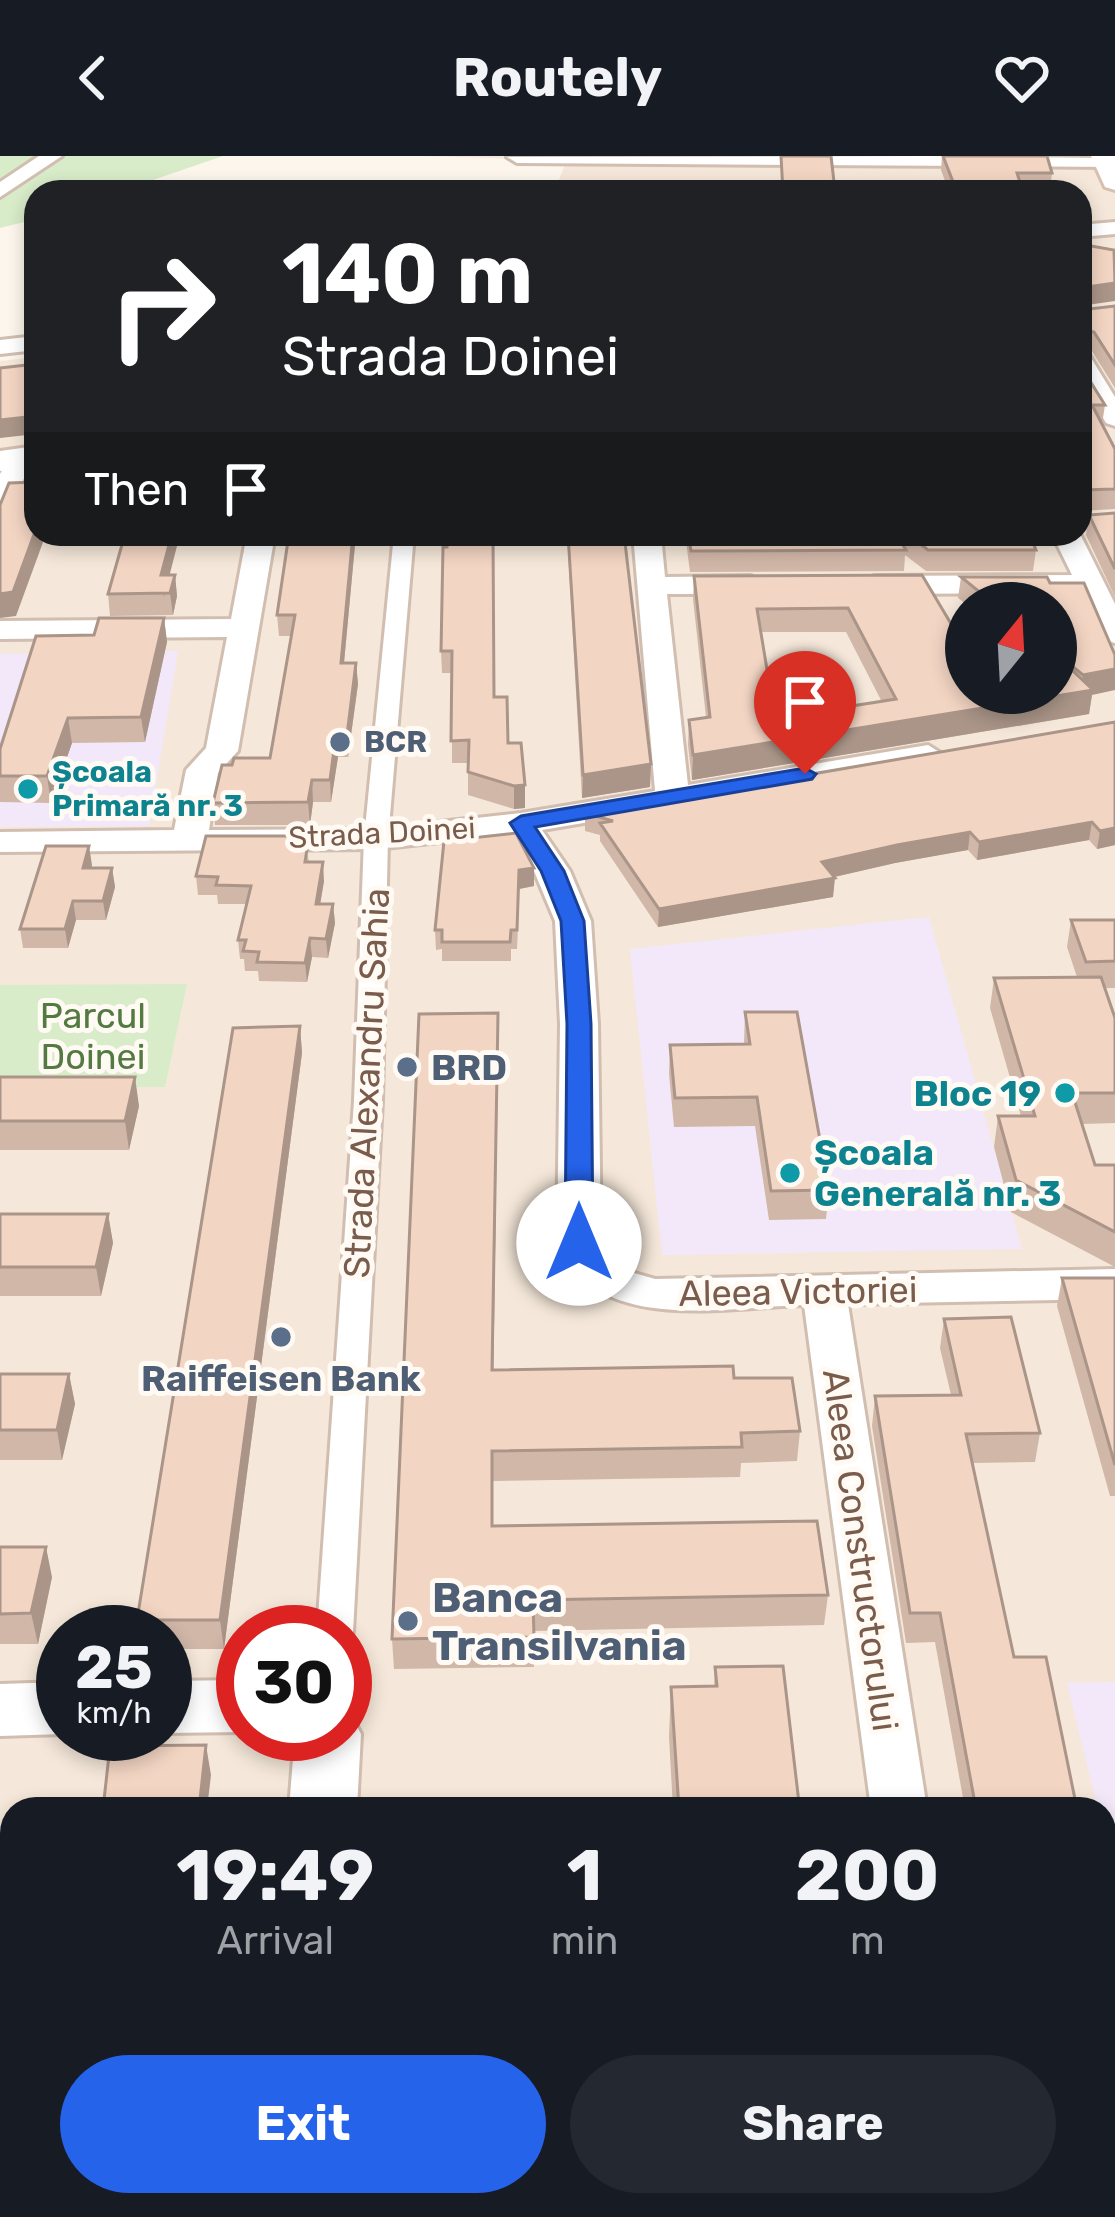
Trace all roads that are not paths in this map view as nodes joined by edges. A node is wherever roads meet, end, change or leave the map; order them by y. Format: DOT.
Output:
graph roads {
  1 [pos="52,156"];
  2 [pos="517,157"];
  3 [pos="1054,166"];
  4 [pos="1109,167"];
  5 [pos="928,180"];
  6 [pos="0,191"];
  7 [pos="1092,379"];
  8 [pos="1115,418"];
  9 [pos="19,458"];
  10 [pos="0,500"];
  11 [pos="260,546"];
  12 [pos="403,546"];
  13 [pos="647,546"];
  14 [pos="1072,546"];
  15 [pos="1089,584"];
  16 [pos="789,585"];
  17 [pos="835,585"];
  18 [pos="651,586"];
  19 [pos="1113,627"];
  20 [pos="246,628"];
  21 [pos="0,630"];
  22 [pos="952,751"];
  23 [pos="672,796"];
  24 [pos="521,823"];
  25 [pos="190,839"];
  26 [pos="376,839"];
  27 [pos="0,842"];
  28 [pos="1115,1284"];
  29 [pos="824,1291"];
  30 [pos="337,1605"];
  31 [pos="36,1709"];
  32 [pos="0,1710"];
  33 [pos="326,1761"];
  34 [pos="324,1797"];
  35 [pos="897,1797"];
  1 -- 6 [label="street"];
  2 -- 3 [label="street"];
  3 -- 4 [label="street"];
  3 -- 5 [label="street"];
  7 -- 8 [label="street"];
  9 -- 10 [label="street"];
  11 -- 20 [label="street"];
  12 -- 26 [label="street, Strada Alexandru Sahia"];
  13 -- 18 [label="street"];
  14 -- 15 [label="street"];
  15 -- 17 [label="street"];
  15 -- 19 [label="street"];
  16 -- 18 [label="street"];
  18 -- 23 [label="street"];
  20 -- 21 [label="street"];
  20 -- 25 [label="street"];
  22 -- 23 [label="street, Strada Doinei"];
  23 -- 24 [label="street, Strada Doinei"];
  24 -- 26 [label="street, Strada Doinei"];
  24 -- 29 [label="street, Aleea Victoriei"];
  25 -- 26 [label="street, Strada Doinei"];
  25 -- 27 [label="street, Strada Doinei"];
  26 -- 30 [label="street, Strada Alexandru Sahia"];
  28 -- 29 [label="street, Aleea Victoriei"];
  29 -- 35 [label="street, Aleea Constructorului"];
  31 -- 32 [label="street"];
  33 -- 34 [label="street"];
}
